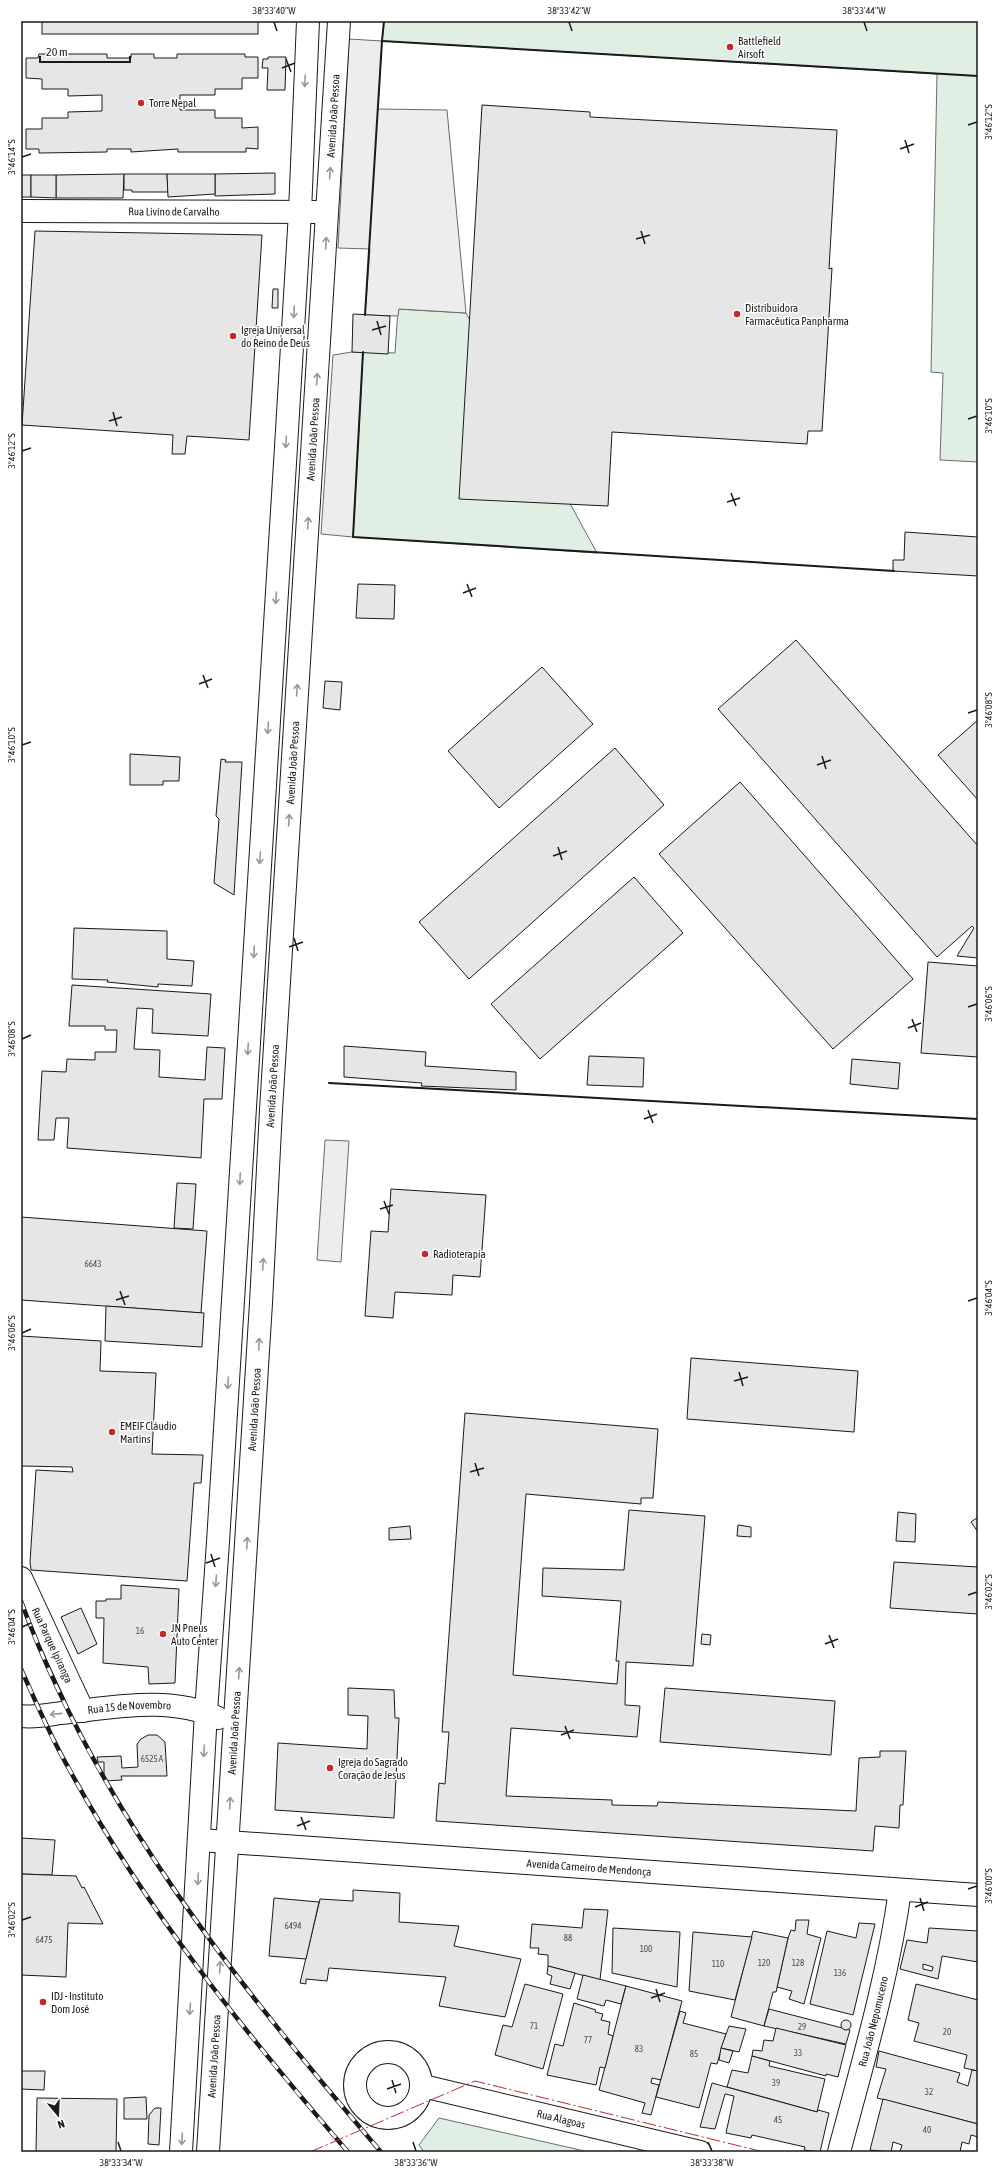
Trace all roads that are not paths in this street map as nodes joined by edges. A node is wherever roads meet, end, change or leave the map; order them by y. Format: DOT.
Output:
graph roads {
  1 [pos="308,21"];
  2 [pos="339,21"];
  3 [pos="21,210"];
  4 [pos="300,212"];
  5 [pos="327,212"];
  6 [pos="21,1578"];
  7 [pos="83,1711"];
  8 [pos="206,1712"];
  9 [pos="21,1716"];
  10 [pos="235,1726"];
  11 [pos="200,1840"];
  12 [pos="228,1842"];
  13 [pos="900,1890"];
  14 [pos="978,1895"];
  15 [pos="423,2086"];
  16 [pos="181,2152"];
  17 [pos="208,2152"];
  18 [pos="700,2152"];
  19 [pos="839,2152"];
  1 -- 4 [label="main road, one-way"];
  5 -- 2 [label="main road, Avenida João Pessoa, one-way"];
  3 -- 4 [label="main road, Rua Livino de Carvalho"];
  4 -- 5 [label="main road, Rua Livino de Carvalho"];
  4 -- 8 [label="main road, one-way"];
  10 -- 5 [label="main road, Avenida João Pessoa, one-way"];
  6 -- 7 [label="main road, Rua Parque Ipiranga"];
  7 -- 8 [label="main road, Rua 15 de Novembro"];
  7 -- 9 [label="main road, Rua 15 de Novembro, one-way"];
  8 -- 10 [label="main road, Rua 15 de Novembro"];
  8 -- 11 [label="main road, one-way"];
  12 -- 10 [label="main road, Avenida João Pessoa, one-way"];
  11 -- 12 [label="main road, Avenida Carneiro de Mendonça"];
  11 -- 16 [label="main road, one-way"];
  12 -- 13 [label="main road, Avenida Carneiro de Mendonça"];
  17 -- 12 [label="main road, Avenida João Pessoa, one-way"];
  13 -- 14 [label="main road, Avenida Carneiro de Mendonça"];
  13 -- 19 [label="main road, Rua João Nepomuceno"];
  15 -- 18 [label="main road, Rua Alagoas"];
}
